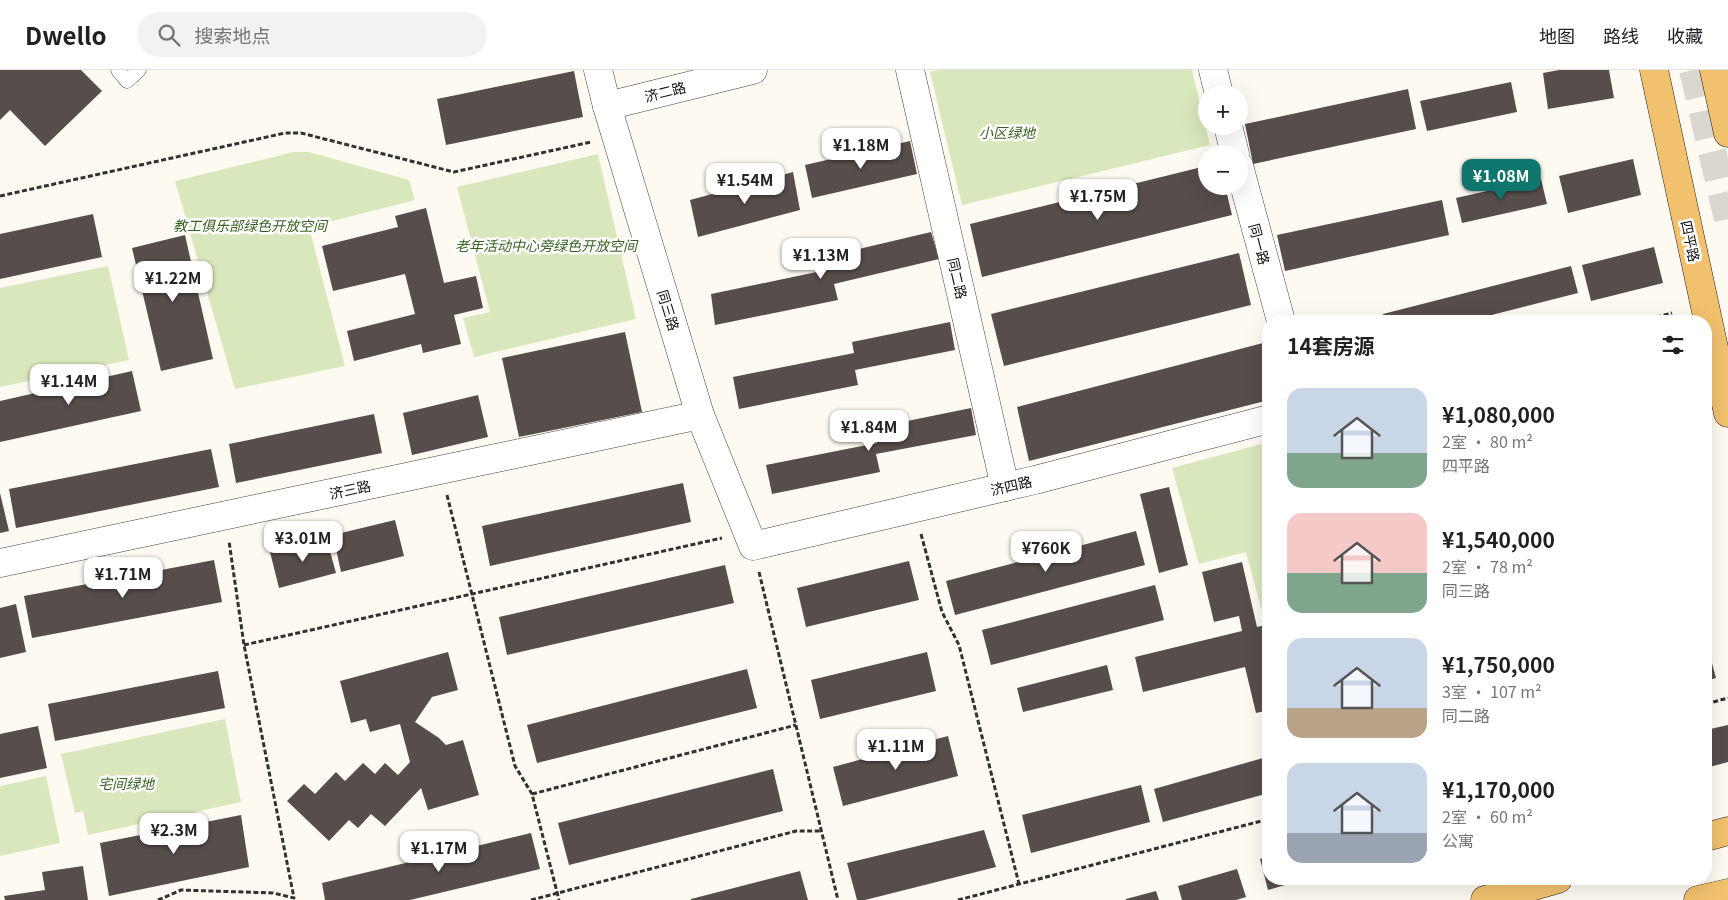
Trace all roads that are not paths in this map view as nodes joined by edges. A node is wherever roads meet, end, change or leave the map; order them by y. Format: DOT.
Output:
graph roads {
  1 [pos="118,70"];
  2 [pos="139,70"];
  3 [pos="598,70"];
  4 [pos="753,70"];
  5 [pos="910,70"];
  6 [pos="1213,70"];
  7 [pos="1654,70"];
  8 [pos="1714,70"];
  9 [pos="1217,85"];
  10 [pos="607,106"];
  11 [pos="1728,133"];
  12 [pos="1247,195"];
  13 [pos="1279,315"];
  14 [pos="1707,315"];
  15 [pos="1712,339"];
  16 [pos="1728,413"];
  17 [pos="700,415"];
  18 [pos="1262,421"];
  19 [pos="1005,487"];
  20 [pos="753,546"];
  21 [pos="0,564"];
  22 [pos="1728,831"];
  23 [pos="1712,835"];
  24 [pos="1537,885"];
  25 [pos="1728,893"];
  26 [pos="1485,900"];
  27 [pos="1698,900"];
  1 -- 2 [label="lane"];
  3 -- 10 [label="street, 同三路"];
  4 -- 10 [label="street, 济二路"];
  5 -- 19 [label="street, 同二路"];
  6 -- 9 [label="street"];
  7 -- 14 [label="main road, 四平路"];
  8 -- 11 [label="main road"];
  10 -- 17 [label="street, 同三路"];
  12 -- 13 [label="street, 同一路"];
  15 -- 16 [label="main road, 四平路"];
  17 -- 20 [label="street, 同三路"];
  17 -- 21 [label="street, 济三路"];
  18 -- 19 [label="street, 济四路"];
  19 -- 20 [label="street, 济四路"];
  22 -- 23 [label="main road"];
  24 -- 26 [label="main road"];
  25 -- 27 [label="main road"];
}
